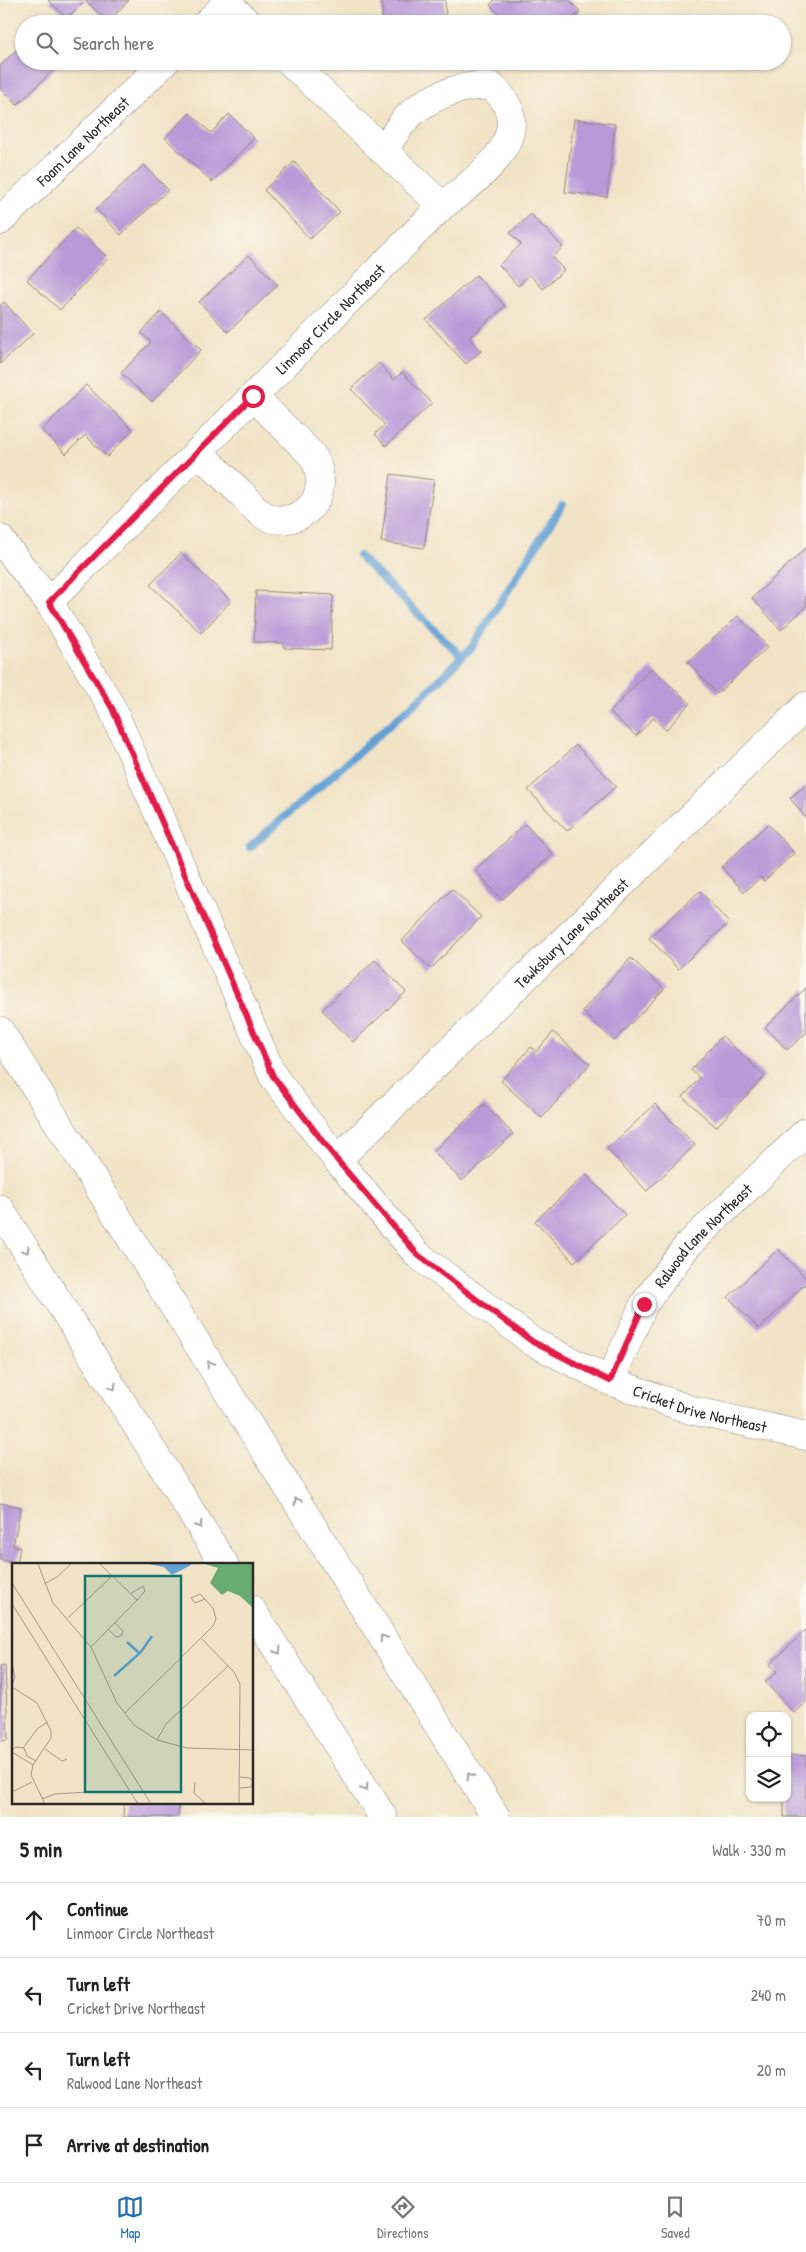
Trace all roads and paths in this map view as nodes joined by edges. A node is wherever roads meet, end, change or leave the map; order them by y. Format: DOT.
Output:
graph roads {
  1 [pos="226,2"];
  2 [pos="214,15"];
  3 [pos="240,15"];
  4 [pos="157,70"];
  5 [pos="298,70"];
  6 [pos="383,151"];
  7 [pos="442,206"];
  8 [pos="0,221"];
  9 [pos="253,396"];
  10 [pos="198,452"];
  11 [pos="0,539"];
  12 [pos="49,602"];
  13 [pos="806,706"];
  14 [pos="0,1031"];
  15 [pos="806,1132"];
  16 [pos="337,1160"];
  17 [pos="0,1209"];
  18 [pos="610,1381"];
  19 [pos="806,1436"];
  20 [pos="223,1563"];
  21 [pos="254,1613"];
  22 [pos="383,1817"];
  23 [pos="496,1817"];
  1 -- 2 [label="main road"];
  1 -- 3 [label="main road"];
  4 -- 8 [label="main road, Foam Lane Northeast"];
  5 -- 6 [label="main road"];
  6 -- 7 [label="main road"];
  6 -- 7 [label="main road, Linmoor Circle Northeast"];
  7 -- 9 [label="main road, Linmoor Circle Northeast"];
  9 -- 10 [label="main road, Linmoor Circle Northeast"];
  9 -- 10 [label="main road"];
  10 -- 12 [label="main road, Linmoor Circle Northeast"];
  11 -- 12 [label="main road, Cricket Drive Northeast"];
  12 -- 16 [label="main road, Cricket Drive Northeast"];
  13 -- 16 [label="main road, Tewksbury Lane Northeast"];
  23 -- 14 [label="main road, one-way"];
  15 -- 18 [label="main road, Ralwood Lane Northeast"];
  16 -- 18 [label="main road, Cricket Drive Northeast"];
  17 -- 20 [label="main road, one-way"];
  18 -- 19 [label="main road, Cricket Drive Northeast"];
  21 -- 22 [label="main road, one-way"];
}
